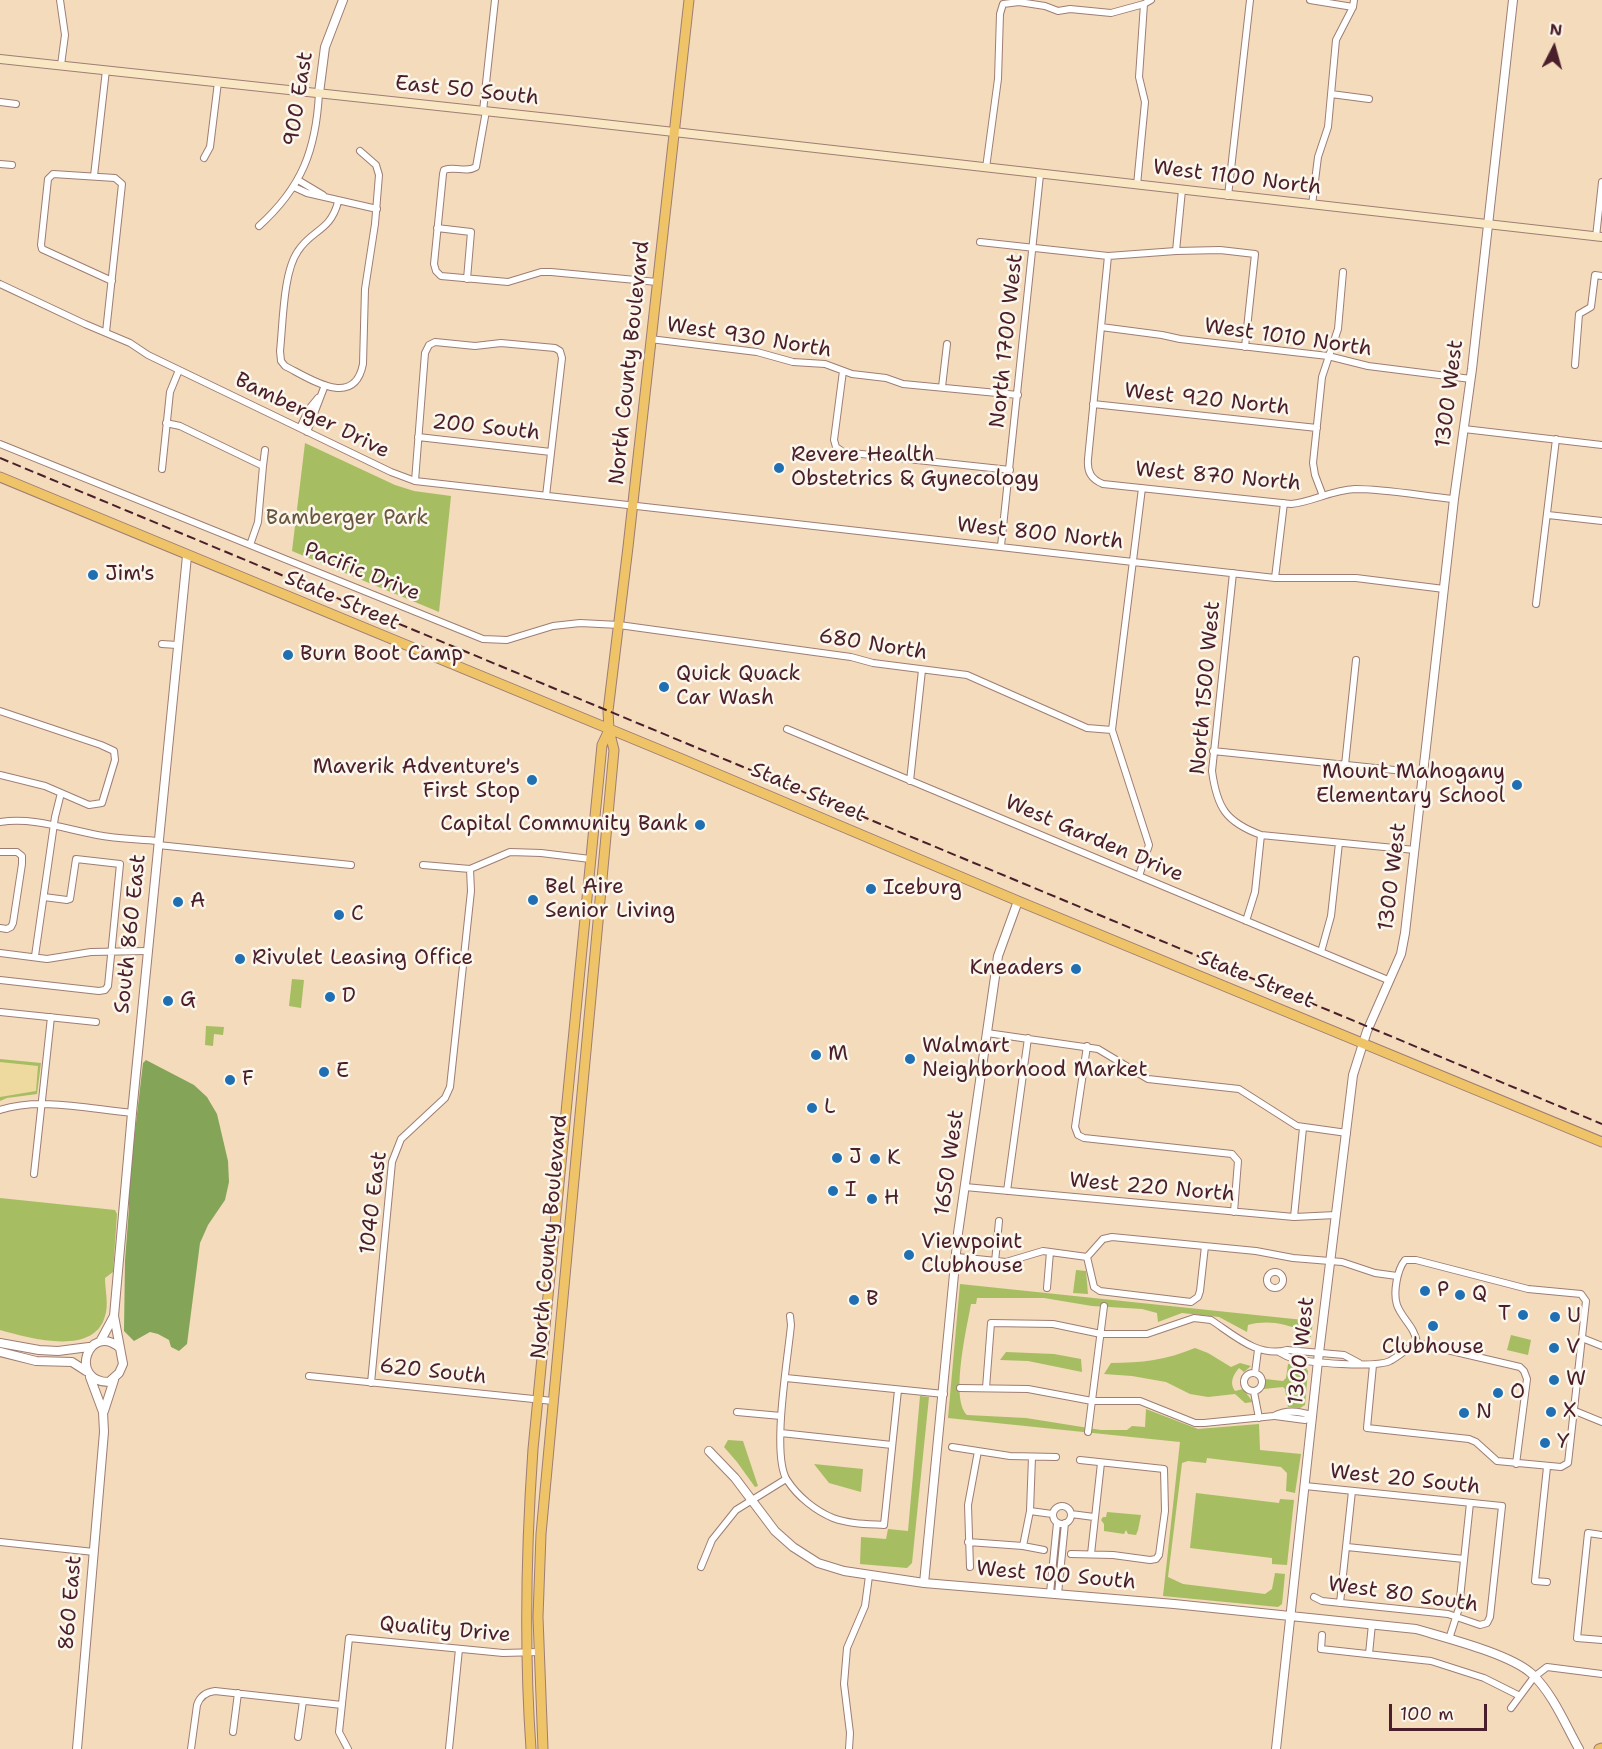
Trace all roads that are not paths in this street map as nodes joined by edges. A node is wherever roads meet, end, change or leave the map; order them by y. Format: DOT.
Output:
graph roads {
  1 [pos="60,0"];
  2 [pos="343,0"];
  3 [pos="495,0"];
  4 [pos="689,0"];
  5 [pos="1151,0"];
  6 [pos="1250,0"];
  7 [pos="1310,0"];
  8 [pos="1513,0"];
  9 [pos="1353,3"];
  10 [pos="1144,4"];
  11 [pos="0,58"];
  12 [pos="61,65"];
  13 [pos="106,70"];
  14 [pos="218,82"];
  15 [pos="319,93"];
  16 [pos="1331,94"];
  17 [pos="1369,99"];
  18 [pos="0,102"];
  19 [pos="16,104"];
  20 [pos="484,111"];
  21 [pos="673,132"];
  22 [pos="360,151"];
  23 [pos="204,158"];
  24 [pos="929,162"];
  25 [pos="0,164"];
  26 [pos="12,165"];
  27 [pos="986,168"];
  28 [pos="1040,175"];
  29 [pos="94,176"];
  30 [pos="1602,182"];
  31 [pos="296,183"];
  32 [pos="1137,185"];
  33 [pos="1182,190"];
  34 [pos="1228,196"];
  35 [pos="334,201"];
  36 [pos="1312,205"];
  37 [pos="377,209"];
  38 [pos="1488,224"];
  39 [pos="260,226"];
  40 [pos="437,228"];
  41 [pos="1599,237"];
  42 [pos="981,242"];
  43 [pos="1033,248"];
  44 [pos="1176,251"];
  45 [pos="1108,256"];
  46 [pos="1343,272"];
  47 [pos="1602,276"];
  48 [pos="467,279"];
  49 [pos="112,280"];
  50 [pos="657,282"];
  51 [pos="0,284"];
  52 [pos="1101,327"];
  53 [pos="106,332"];
  54 [pos="650,339"];
  55 [pos="947,344"];
  56 [pos="1245,347"];
  57 [pos="1328,356"];
  58 [pos="1575,365"];
  59 [pos="179,370"];
  60 [pos="843,371"];
  61 [pos="1471,379"];
  62 [pos="325,385"];
  63 [pos="942,387"];
  64 [pos="1018,394"];
  65 [pos="319,397"];
  66 [pos="1093,404"];
  67 [pos="166,423"];
  68 [pos="300,428"];
  69 [pos="1317,428"];
  70 [pos="1464,429"];
  71 [pos="307,432"];
  72 [pos="418,437"];
  73 [pos="1556,439"];
  74 [pos="0,444"];
  75 [pos="1602,445"];
  76 [pos="265,450"];
  77 [pos="551,452"];
  78 [pos="263,466"];
  79 [pos="162,469"];
  80 [pos="1010,470"];
  81 [pos="0,477"];
  82 [pos="415,481"];
  83 [pos="1142,488"];
  84 [pos="546,496"];
  85 [pos="1323,496"];
  86 [pos="1454,499"];
  87 [pos="1284,503"];
  88 [pos="632,505"];
  89 [pos="1548,514"];
  90 [pos="1602,521"];
  91 [pos="250,545"];
  92 [pos="1000,546"];
  93 [pos="187,556"];
  94 [pos="1132,561"];
  95 [pos="1233,573"];
  96 [pos="1275,578"];
  97 [pos="1444,588"];
  98 [pos="1536,604"];
  99 [pos="619,625"];
  100 [pos="162,644"];
  101 [pos="177,645"];
  102 [pos="1356,660"];
  103 [pos="922,670"];
  104 [pos="0,711"];
  105 [pos="787,729"];
  106 [pos="609,730"];
  107 [pos="1112,730"];
  108 [pos="1214,751"];
  109 [pos="1345,765"];
  110 [pos="1423,773"];
  111 [pos="0,775"];
  112 [pos="910,781"];
  113 [pos="61,793"];
  114 [pos="0,822"];
  115 [pos="54,825"];
  116 [pos="1261,835"];
  117 [pos="158,843"];
  118 [pos="1339,843"];
  119 [pos="1415,850"];
  120 [pos="0,852"];
  121 [pos="590,859"];
  122 [pos="351,865"];
  123 [pos="423,865"];
  124 [pos="470,869"];
  125 [pos="1139,876"];
  126 [pos="44,897"];
  127 [pos="1018,901"];
  128 [pos="1246,921"];
  129 [pos="3,929"];
  130 [pos="112,951"];
  131 [pos="148,951"];
  132 [pos="1321,952"];
  133 [pos="0,953"];
  134 [pos="35,956"];
  135 [pos="0,980"];
  136 [pos="1388,980"];
  137 [pos="0,1012"];
  138 [pos="51,1017"];
  139 [pos="96,1022"];
  140 [pos="987,1033"];
  141 [pos="1028,1038"];
  142 [pos="1362,1043"];
  143 [pos="1087,1046"];
  144 [pos="42,1104"];
  145 [pos="0,1110"];
  146 [pos="132,1113"];
  147 [pos="1303,1128"];
  148 [pos="1347,1133"];
  149 [pos="1602,1142"];
  150 [pos="34,1174"];
  151 [pos="965,1187"];
  152 [pos="1007,1191"];
  153 [pos="1234,1212"];
  154 [pos="1336,1215"];
  155 [pos="1294,1217"];
  156 [pos="999,1221"];
  157 [pos="1205,1246"];
  158 [pos="1050,1252"];
  159 [pos="957,1257"];
  160 [pos="1087,1257"];
  161 [pos="1278,1257"];
  162 [pos="1331,1260"];
  163 [pos="995,1262"];
  164 [pos="1276,1272"];
  165 [pos="1397,1276"];
  166 [pos="1047,1288"];
  167 [pos="1104,1306"];
  168 [pos="114,1316"];
  169 [pos="790,1316"];
  170 [pos="1101,1334"];
  171 [pos="1582,1338"];
  172 [pos="101,1340"];
  173 [pos="1417,1342"];
  174 [pos="0,1343"];
  175 [pos="1602,1346"];
  176 [pos="89,1347"];
  177 [pos="120,1348"];
  178 [pos="1258,1350"];
  179 [pos="0,1352"];
  180 [pos="1319,1357"];
  181 [pos="1359,1363"];
  182 [pos="1373,1365"];
  183 [pos="88,1373"];
  184 [pos="1255,1373"];
  185 [pos="309,1376"];
  186 [pos="786,1378"];
  187 [pos="114,1379"];
  188 [pos="371,1383"];
  189 [pos="960,1388"];
  190 [pos="986,1388"];
  191 [pos="898,1390"];
  192 [pos="1254,1392"];
  193 [pos="944,1394"];
  194 [pos="538,1400"];
  195 [pos="553,1401"];
  196 [pos="1092,1401"];
  197 [pos="1575,1411"];
  198 [pos="103,1412"];
  199 [pos="737,1412"];
  200 [pos="781,1416"];
  201 [pos="1313,1416"];
  202 [pos="1259,1418"];
  203 [pos="1602,1422"];
  204 [pos="781,1430"];
  205 [pos="1088,1432"];
  206 [pos="892,1445"];
  207 [pos="952,1448"];
  208 [pos="709,1451"];
  209 [pos="978,1451"];
  210 [pos="1032,1457"];
  211 [pos="1056,1457"];
  212 [pos="1080,1460"];
  213 [pos="1101,1463"];
  214 [pos="1516,1464"];
  215 [pos="1547,1467"];
  216 [pos="786,1479"];
  217 [pos="1305,1486"];
  218 [pos="1352,1491"];
  219 [pos="751,1500"];
  220 [pos="1470,1503"];
  221 [pos="1030,1511"];
  222 [pos="1052,1514"];
  223 [pos="1071,1514"];
  224 [pos="1094,1517"];
  225 [pos="1057,1522"];
  226 [pos="1065,1523"];
  227 [pos="1602,1535"];
  228 [pos="0,1542"];
  229 [pos="968,1542"];
  230 [pos="1023,1546"];
  231 [pos="1347,1547"];
  232 [pos="1044,1550"];
  233 [pos="94,1552"];
  234 [pos="1071,1554"];
  235 [pos="1091,1554"];
  236 [pos="1464,1559"];
  237 [pos="701,1567"];
  238 [pos="970,1567"];
  239 [pos="869,1576"];
  240 [pos="1547,1582"];
  241 [pos="924,1583"];
  242 [pos="1054,1593"];
  243 [pos="1314,1597"];
  244 [pos="1340,1603"];
  245 [pos="1291,1615"];
  246 [pos="1457,1617"];
  247 [pos="1487,1623"];
  248 [pos="1372,1624"];
  249 [pos="1322,1635"];
  250 [pos="1449,1639"];
  251 [pos="1602,1640"];
  252 [pos="459,1649"];
  253 [pos="538,1652"];
  254 [pos="525,1653"];
  255 [pos="1369,1654"];
  256 [pos="1602,1674"];
  257 [pos="1534,1677"];
  258 [pos="238,1693"];
  259 [pos="1520,1696"];
  260 [pos="303,1701"];
  261 [pos="342,1706"];
  262 [pos="1511,1708"];
  263 [pos="233,1732"];
  264 [pos="298,1737"];
  265 [pos="191,1748"];
  266 [pos="77,1749"];
  267 [pos="348,1749"];
  268 [pos="449,1749"];
  269 [pos="531,1749"];
  270 [pos="543,1749"];
  271 [pos="849,1749"];
  272 [pos="1276,1749"];
  273 [pos="1579,1749"];
  1 -- 12 [label="street"];
  2 -- 15 [label="street, 900 East"];
  3 -- 20 [label="street"];
  4 -- 21 [label="main road, North County Boulevard"];
  5 -- 10 [label="street"];
  6 -- 34 [label="street"];
  7 -- 9 [label="street"];
  8 -- 38 [label="street, 1300 West"];
  9 -- 16 [label="street"];
  10 -- 27 [label="street"];
  10 -- 32 [label="street"];
  11 -- 12 [label="main road, East 50 South"];
  12 -- 13 [label="main road, East 50 South"];
  13 -- 14 [label="main road, East 50 South"];
  13 -- 29 [label="street"];
  14 -- 15 [label="main road, East 50 South"];
  14 -- 23 [label="street"];
  15 -- 20 [label="main road, East 50 South"];
  15 -- 31 [label="street, 900 East"];
  16 -- 17 [label="street"];
  16 -- 36 [label="street"];
  18 -- 19 [label="street"];
  20 -- 21 [label="main road, East 50 South"];
  20 -- 40 [label="street"];
  21 -- 24 [label="main road, East 50 South"];
  21 -- 50 [label="main road, North County Boulevard"];
  22 -- 37 [label="street"];
  24 -- 27 [label="main road, West 1100 North"];
  25 -- 26 [label="street"];
  27 -- 28 [label="main road, West 1100 North"];
  28 -- 32 [label="main road, West 1100 North"];
  28 -- 43 [label="street, North 1700 West"];
  29 -- 49 [label="street"];
  29 -- 49 [label="street"];
  30 -- 41 [label="street"];
  31 -- 35 [label="street"];
  31 -- 39 [label="street, 900 East"];
  32 -- 33 [label="main road, West 1100 North"];
  33 -- 34 [label="main road, West 1100 North"];
  33 -- 44 [label="street"];
  34 -- 36 [label="main road, West 1100 North"];
  35 -- 37 [label="street"];
  35 -- 62 [label="street"];
  36 -- 38 [label="main road, West 1100 North"];
  37 -- 62 [label="street"];
  38 -- 41 [label="main road, West 1100 North"];
  38 -- 61 [label="street, 1300 West"];
  40 -- 48 [label="street"];
  40 -- 48 [label="street"];
  42 -- 43 [label="street"];
  43 -- 45 [label="street"];
  43 -- 64 [label="street, North 1700 West"];
  44 -- 45 [label="street"];
  44 -- 56 [label="street"];
  45 -- 52 [label="street"];
  46 -- 57 [label="street"];
  47 -- 58 [label="street"];
  48 -- 50 [label="street"];
  49 -- 53 [label="street"];
  50 -- 54 [label="main road, North County Boulevard"];
  51 -- 53 [label="street, Bamberger Drive"];
  52 -- 56 [label="street, West 1010 North"];
  52 -- 66 [label="street"];
  53 -- 59 [label="street, Bamberger Drive"];
  54 -- 60 [label="street, West 930 North"];
  54 -- 88 [label="main road, North County Boulevard"];
  55 -- 63 [label="street"];
  56 -- 57 [label="street, West 1010 North"];
  57 -- 61 [label="street, West 1010 North"];
  57 -- 69 [label="street"];
  59 -- 67 [label="street"];
  59 -- 68 [label="street, Bamberger Drive"];
  60 -- 63 [label="street"];
  60 -- 80 [label="street"];
  61 -- 70 [label="street, 1300 West"];
  62 -- 65 [label="street"];
  63 -- 64 [label="street"];
  64 -- 80 [label="street, North 1700 West"];
  65 -- 68 [label="street"];
  65 -- 71 [label="street"];
  66 -- 69 [label="street, West 920 North"];
  66 -- 83 [label="street, West 870 North"];
  67 -- 78 [label="street"];
  67 -- 79 [label="street"];
  68 -- 71 [label="street, Bamberger Drive"];
  69 -- 85 [label="street"];
  70 -- 73 [label="street"];
  70 -- 86 [label="street, 1300 West"];
  71 -- 82 [label="street, Bamberger Drive"];
  72 -- 77 [label="street, 200 South"];
  72 -- 77 [label="street"];
  72 -- 82 [label="street"];
  73 -- 75 [label="street"];
  73 -- 89 [label="street"];
  74 -- 91 [label="street, Pacific Drive"];
  76 -- 78 [label="street"];
  77 -- 84 [label="street"];
  78 -- 91 [label="street"];
  80 -- 92 [label="street, North 1700 West"];
  81 -- 93 [label="main road, State Street"];
  82 -- 84 [label="street, Bamberger Drive"];
  83 -- 87 [label="street, West 870 North"];
  83 -- 94 [label="street"];
  84 -- 88 [label="street, Bamberger Drive"];
  85 -- 86 [label="street, West 870 North"];
  85 -- 87 [label="street, West 870 North"];
  86 -- 97 [label="street, 1300 West"];
  87 -- 96 [label="street"];
  88 -- 92 [label="street, West 800 North"];
  88 -- 99 [label="main road, North County Boulevard"];
  89 -- 90 [label="street"];
  89 -- 98 [label="street"];
  91 -- 99 [label="street, Pacific Drive"];
  92 -- 94 [label="street, West 800 North"];
  93 -- 101 [label="street, South 860 East"];
  93 -- 106 [label="main road, State Street"];
  94 -- 95 [label="street, West 800 North"];
  94 -- 107 [label="street"];
  95 -- 96 [label="street, West 800 North"];
  95 -- 108 [label="street, North 1500 West"];
  96 -- 97 [label="street, West 800 North"];
  97 -- 110 [label="street, 1300 West"];
  99 -- 103 [label="street, 680 North"];
  99 -- 106 [label="main road, North County Boulevard"];
  100 -- 101 [label="street"];
  101 -- 117 [label="street, South 860 East"];
  102 -- 109 [label="street"];
  103 -- 107 [label="street, 680 North"];
  103 -- 112 [label="street"];
  104 -- 113 [label="street"];
  105 -- 112 [label="street, West Garden Drive"];
  106 -- 121 [label="main road, North County Boulevard"];
  106 -- 127 [label="main road, State Street"];
  106 -- 195 [label="main road, North County Boulevard"];
  107 -- 125 [label="street"];
  108 -- 109 [label="street"];
  108 -- 116 [label="street, North 1500 West"];
  109 -- 110 [label="street"];
  110 -- 119 [label="street, 1300 West"];
  111 -- 113 [label="street"];
  112 -- 125 [label="street, West Garden Drive"];
  113 -- 115 [label="street"];
  114 -- 115 [label="street"];
  115 -- 117 [label="street"];
  115 -- 126 [label="street"];
  116 -- 118 [label="street"];
  116 -- 128 [label="street"];
  117 -- 122 [label="street"];
  117 -- 131 [label="street, South 860 East"];
  118 -- 119 [label="street"];
  118 -- 132 [label="street"];
  119 -- 136 [label="street, 1300 West"];
  120 -- 129 [label="street"];
  121 -- 124 [label="street"];
  121 -- 194 [label="main road, North County Boulevard"];
  123 -- 124 [label="street"];
  124 -- 188 [label="street, 1040 East"];
  125 -- 128 [label="street, West Garden Drive"];
  126 -- 130 [label="street"];
  126 -- 134 [label="street"];
  127 -- 140 [label="street, 1650 West"];
  127 -- 142 [label="main road, State Street"];
  128 -- 132 [label="street, West Garden Drive"];
  130 -- 131 [label="street"];
  130 -- 134 [label="street"];
  130 -- 135 [label="street"];
  131 -- 146 [label="street, South 860 East"];
  132 -- 136 [label="street, West Garden Drive"];
  133 -- 134 [label="street"];
  136 -- 142 [label="street, 1300 West"];
  137 -- 138 [label="street"];
  138 -- 139 [label="street"];
  138 -- 144 [label="street"];
  140 -- 141 [label="street"];
  140 -- 151 [label="street, 1650 West"];
  141 -- 143 [label="street"];
  141 -- 152 [label="street"];
  142 -- 148 [label="street, 1300 West"];
  142 -- 149 [label="main road, State Street"];
  143 -- 147 [label="street"];
  143 -- 153 [label="street"];
  144 -- 145 [label="street"];
  144 -- 146 [label="street"];
  144 -- 150 [label="street"];
  146 -- 168 [label="street, South 860 East"];
  147 -- 148 [label="street"];
  147 -- 155 [label="street"];
  148 -- 154 [label="street, 1300 West"];
  151 -- 152 [label="street, West 220 North"];
  151 -- 159 [label="street, 1650 West"];
  152 -- 153 [label="street, West 220 North"];
  153 -- 155 [label="street, West 220 North"];
  154 -- 155 [label="street, West 220 North"];
  154 -- 162 [label="street, 1300 West"];
  156 -- 163 [label="street"];
  157 -- 160 [label="street"];
  157 -- 160 [label="street"];
  157 -- 161 [label="street"];
  158 -- 160 [label="street"];
  158 -- 163 [label="street"];
  158 -- 166 [label="street"];
  159 -- 163 [label="street"];
  159 -- 193 [label="street, 1650 West"];
  161 -- 162 [label="street"];
  161 -- 164 [label="street"];
  162 -- 165 [label="street"];
  162 -- 180 [label="street, 1300 West"];
  165 -- 171 [label="street"];
  165 -- 173 [label="street"];
  167 -- 170 [label="street"];
  168 -- 172 [label="street, South 860 East"];
  168 -- 177 [label="street, South 860 East"];
  169 -- 186 [label="street"];
  170 -- 178 [label="street"];
  170 -- 190 [label="street"];
  170 -- 196 [label="street"];
  171 -- 175 [label="street"];
  171 -- 197 [label="street"];
  172 -- 176 [label="street"];
  172 -- 177 [label="street"];
  173 -- 182 [label="street"];
  173 -- 214 [label="street"];
  174 -- 176 [label="street"];
  176 -- 183 [label="street"];
  177 -- 187 [label="street"];
  178 -- 180 [label="street"];
  178 -- 184 [label="street"];
  179 -- 183 [label="street"];
  180 -- 181 [label="street"];
  180 -- 181 [label="street"];
  180 -- 201 [label="street, 1300 West"];
  181 -- 182 [label="street"];
  182 -- 214 [label="street"];
  183 -- 187 [label="street"];
  183 -- 198 [label="street"];
  184 -- 192 [label="street"];
  184 -- 192 [label="street"];
  185 -- 188 [label="street, 620 South"];
  186 -- 191 [label="street"];
  186 -- 200 [label="street"];
  187 -- 198 [label="street"];
  188 -- 194 [label="street, 620 South"];
  189 -- 190 [label="street"];
  190 -- 196 [label="street"];
  191 -- 193 [label="street"];
  191 -- 206 [label="street"];
  192 -- 202 [label="street"];
  193 -- 241 [label="street, 1650 West"];
  194 -- 195 [label="street, 620 South"];
  194 -- 254 [label="main road, North County Boulevard"];
  195 -- 253 [label="main road, North County Boulevard"];
  196 -- 202 [label="street"];
  196 -- 205 [label="street"];
  197 -- 203 [label="street"];
  197 -- 215 [label="street"];
  198 -- 233 [label="street, 860 East"];
  199 -- 200 [label="street"];
  200 -- 204 [label="street"];
  201 -- 202 [label="street"];
  201 -- 217 [label="street, 1300 West"];
  204 -- 206 [label="street"];
  204 -- 216 [label="street"];
  206 -- 216 [label="street"];
  207 -- 209 [label="street"];
  208 -- 219 [label="street, West 100 South"];
  209 -- 210 [label="street"];
  209 -- 229 [label="street"];
  210 -- 211 [label="street"];
  210 -- 221 [label="street"];
  212 -- 213 [label="street"];
  213 -- 224 [label="street"];
  213 -- 235 [label="street"];
  214 -- 215 [label="street"];
  215 -- 240 [label="street"];
  216 -- 219 [label="street"];
  217 -- 218 [label="street, West 20 South"];
  217 -- 245 [label="street, 1300 West"];
  218 -- 220 [label="street, West 20 South"];
  218 -- 231 [label="street"];
  219 -- 237 [label="street"];
  219 -- 239 [label="street, West 100 South"];
  220 -- 236 [label="street"];
  220 -- 247 [label="street, West 20 South"];
  221 -- 222 [label="street"];
  221 -- 230 [label="street"];
  222 -- 223 [label="street"];
  222 -- 225 [label="street"];
  223 -- 224 [label="street"];
  223 -- 226 [label="street"];
  224 -- 235 [label="street"];
  225 -- 226 [label="street"];
  225 -- 242 [label="street"];
  226 -- 242 [label="street"];
  227 -- 251 [label="street"];
  228 -- 233 [label="street"];
  229 -- 230 [label="street"];
  229 -- 238 [label="street"];
  230 -- 232 [label="street"];
  231 -- 236 [label="street"];
  231 -- 244 [label="street"];
  233 -- 266 [label="street, 860 East"];
  234 -- 235 [label="street"];
  236 -- 246 [label="street"];
  239 -- 241 [label="street, West 100 South"];
  239 -- 271 [label="street"];
  241 -- 242 [label="street, West 100 South"];
  242 -- 245 [label="street, West 100 South"];
  243 -- 244 [label="street, West 80 South"];
  244 -- 246 [label="street, West 80 South"];
  245 -- 248 [label="street, West 100 South"];
  245 -- 272 [label="street, 1300 West"];
  246 -- 247 [label="street, West 80 South"];
  246 -- 250 [label="street"];
  248 -- 250 [label="street, West 100 South"];
  248 -- 255 [label="street"];
  249 -- 255 [label="street"];
  250 -- 257 [label="street, West 100 South"];
  252 -- 254 [label="street, Quality Drive"];
  252 -- 261 [label="street, Quality Drive"];
  252 -- 268 [label="street"];
  253 -- 254 [label="street, Quality Drive"];
  253 -- 270 [label="main road, North County Boulevard"];
  254 -- 269 [label="main road"];
  255 -- 259 [label="street"];
  256 -- 257 [label="street"];
  257 -- 259 [label="street"];
  257 -- 273 [label="street, West 100 South"];
  258 -- 260 [label="street"];
  258 -- 263 [label="street"];
  258 -- 265 [label="street"];
  259 -- 262 [label="street"];
  260 -- 261 [label="street"];
  260 -- 264 [label="street"];
  261 -- 267 [label="street"];
}
